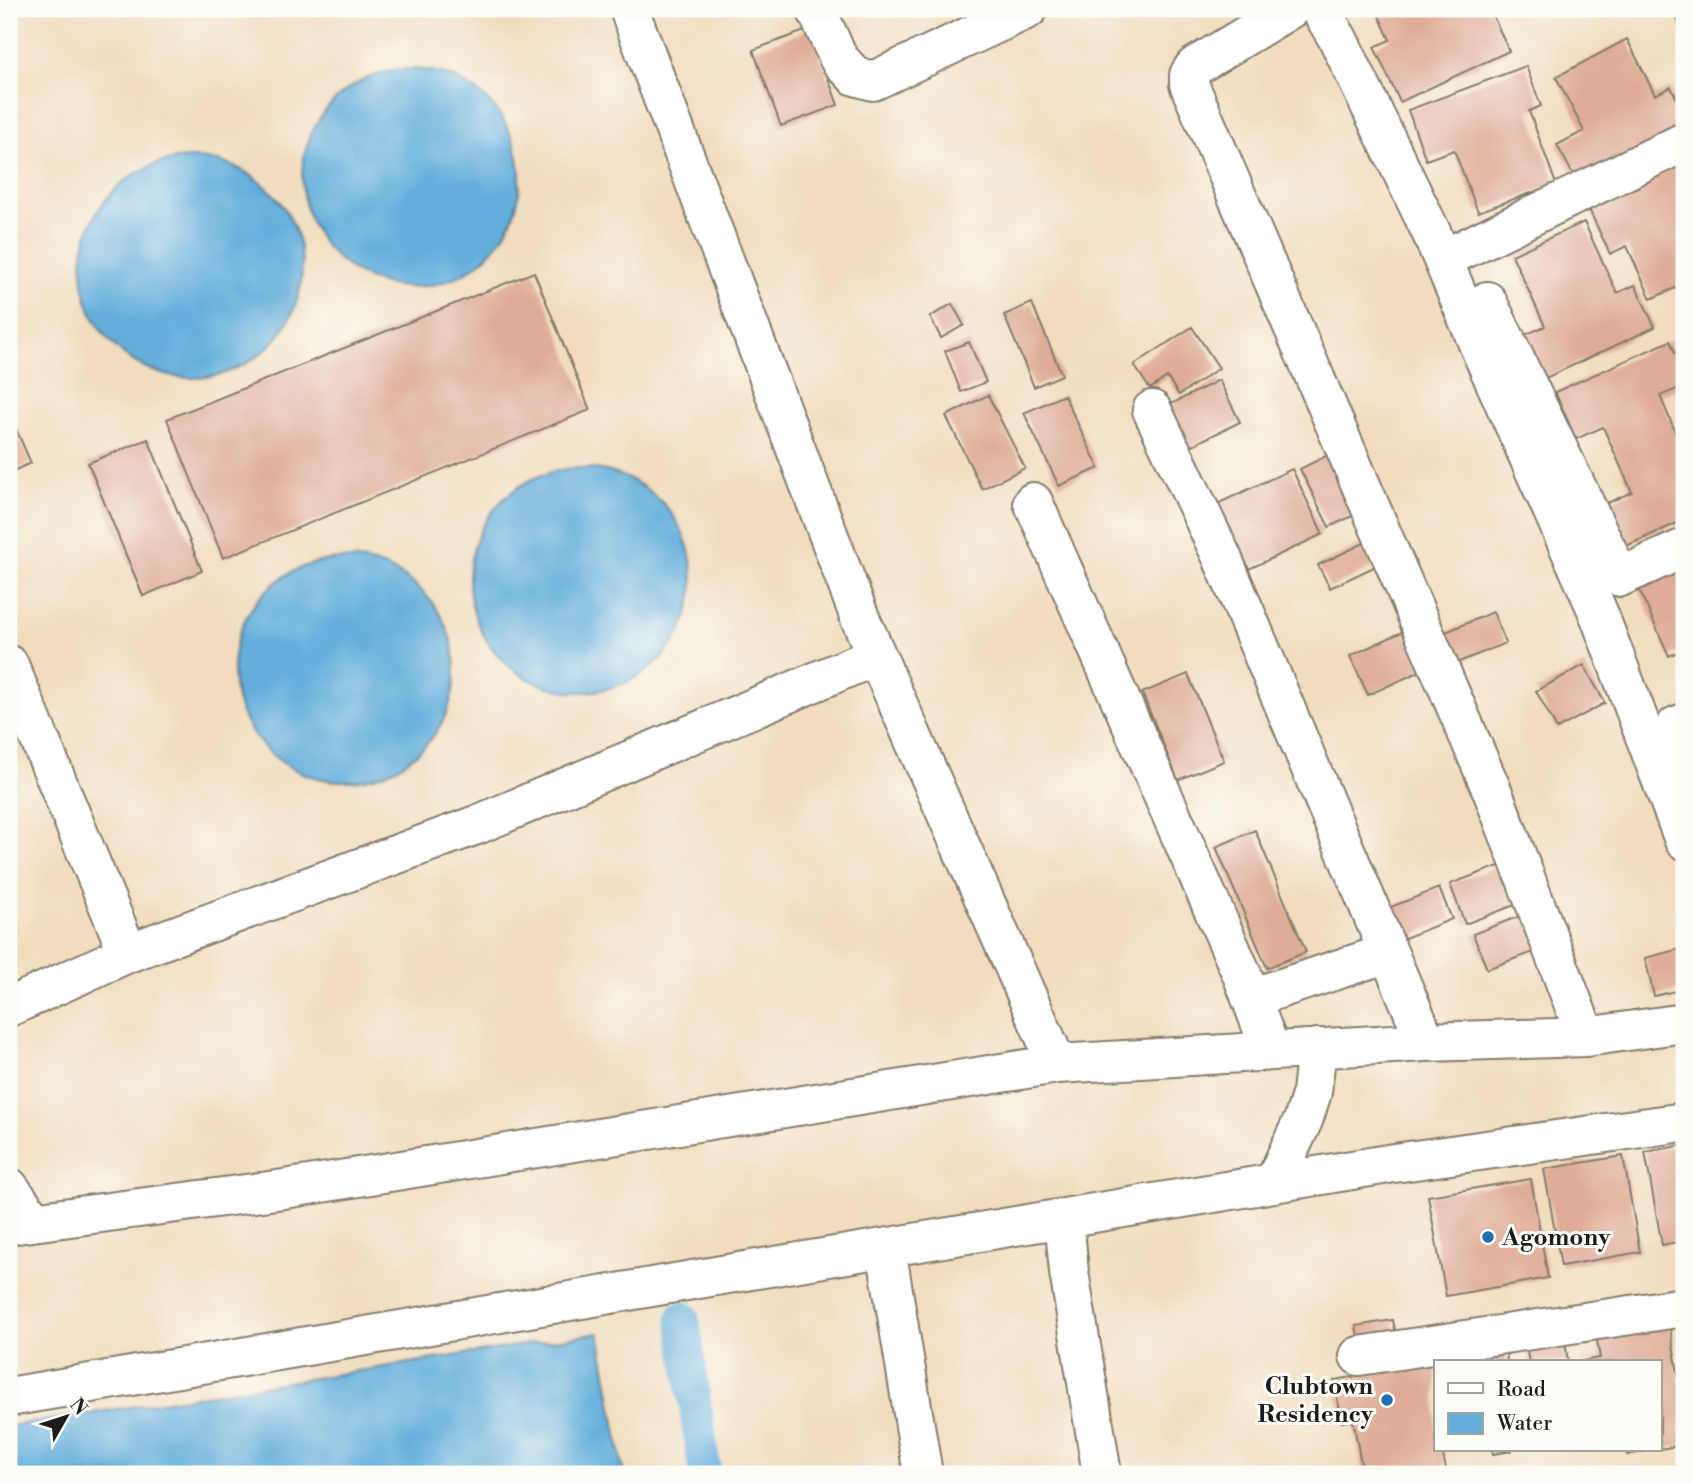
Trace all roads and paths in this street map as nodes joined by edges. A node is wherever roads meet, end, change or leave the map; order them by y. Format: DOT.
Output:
graph roads {
  1 [pos="629,9"];
  2 [pos="816,9"];
  3 [pos="1028,9"];
  4 [pos="1290,9"];
  5 [pos="1320,9"];
  6 [pos="1347,9"];
  7 [pos="1684,142"];
  8 [pos="1462,250"];
  9 [pos="1152,410"];
  10 [pos="1033,502"];
  11 [pos="1684,548"];
  12 [pos="876,656"];
  13 [pos="9,665"];
  14 [pos="1684,723"];
  15 [pos="1684,751"];
  16 [pos="1684,840"];
  17 [pos="128,953"];
  18 [pos="1388,953"];
  19 [pos="1251,998"];
  20 [pos="9,1007"];
  21 [pos="1684,1023"];
  22 [pos="1586,1037"];
  23 [pos="1426,1042"];
  24 [pos="1317,1048"];
  25 [pos="1271,1051"];
  26 [pos="1057,1064"];
  27 [pos="1684,1122"];
  28 [pos="1274,1184"];
  29 [pos="9,1187"];
  30 [pos="21,1223"];
  31 [pos="1066,1243"];
  32 [pos="890,1273"];
  33 [pos="1684,1307"];
  34 [pos="1359,1356"];
  35 [pos="9,1396"];
  36 [pos="923,1474"];
  37 [pos="1102,1474"];
  1 -- 12 [label="street"];
  2 -- 3 [label="street"];
  4 -- 22 [label="street"];
  5 -- 16 [label="street"];
  6 -- 8 [label="street"];
  7 -- 8 [label="street"];
  8 -- 11 [label="street"];
  9 -- 18 [label="street"];
  10 -- 19 [label="street"];
  12 -- 17 [label="street"];
  12 -- 26 [label="street"];
  13 -- 17 [label="street"];
  14 -- 15 [label="street"];
  17 -- 20 [label="street"];
  18 -- 19 [label="street"];
  18 -- 23 [label="street"];
  19 -- 25 [label="street"];
  21 -- 22 [label="street"];
  22 -- 23 [label="street"];
  23 -- 24 [label="street"];
  24 -- 25 [label="street"];
  24 -- 28 [label="street"];
  25 -- 26 [label="street"];
  26 -- 30 [label="street"];
  27 -- 28 [label="street"];
  28 -- 31 [label="street"];
  29 -- 30 [label="street"];
  31 -- 32 [label="street"];
  31 -- 37 [label="street"];
  32 -- 35 [label="street"];
  32 -- 36 [label="street"];
  33 -- 34 [label="street"];
}
